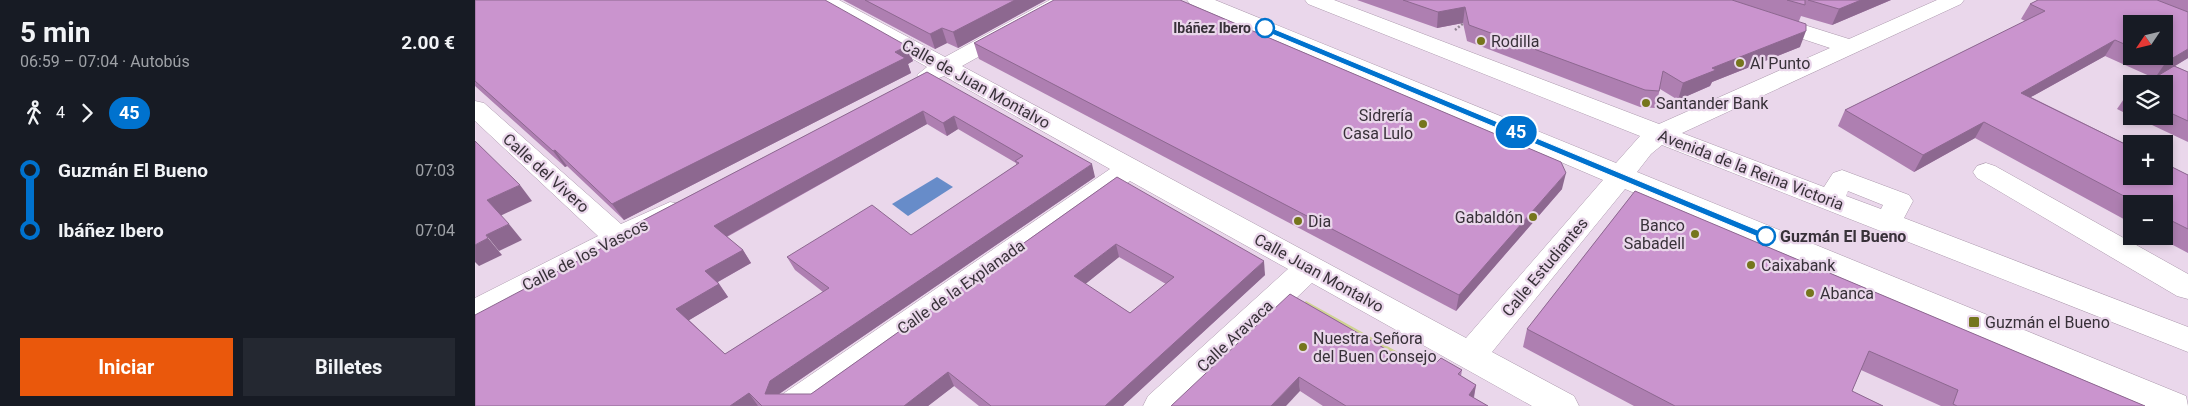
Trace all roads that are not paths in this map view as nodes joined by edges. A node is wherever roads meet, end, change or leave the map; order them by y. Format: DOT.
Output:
graph roads {
  1 [pos="823,0"];
  2 [pos="1066,0"];
  3 [pos="1197,0"];
  4 [pos="1315,0"];
  5 [pos="1704,0"];
  6 [pos="1954,0"];
  7 [pos="1851,47"];
  8 [pos="942,67"];
  9 [pos="905,88"];
  10 [pos="475,108"];
  11 [pos="1659,134"];
  12 [pos="1130,168"];
  13 [pos="1986,172"];
  14 [pos="1620,175"];
  15 [pos="687,202"];
  16 [pos="618,238"];
  17 [pos="1310,267"];
  18 [pos="2188,288"];
  19 [pos="475,312"];
  20 [pos="2188,340"];
  21 [pos="1469,357"];
  22 [pos="792,406"];
  23 [pos="1160,406"];
  24 [pos="1562,406"];
  25 [pos="2174,406"];
  1 -- 8 [label="street, Calle de Juan Montalvo"];
  2 -- 8 [label="street"];
  3 -- 14 [label="street"];
  4 -- 11 [label="street, Avenida de la Reina Victoria"];
  5 -- 7 [label="street"];
  6 -- 7 [label="street, Calle Estudiantes"];
  7 -- 11 [label="street, Calle Estudiantes"];
  8 -- 9 [label="street"];
  8 -- 12 [label="street, Calle de Juan Montalvo"];
  10 -- 16 [label="street, Calle del Vivero"];
  11 -- 14 [label="street, Calle Estudiantes"];
  11 -- 20 [label="street, Avenida de la Reina Victoria"];
  12 -- 17 [label="street, Calle Juan Montalvo"];
  12 -- 22 [label="street, Calle de la Explanada"];
  13 -- 18 [label="street"];
  14 -- 21 [label="street, Calle Estudiantes"];
  14 -- 25 [label="street"];
  15 -- 16 [label="street, Calle de los Vascos"];
  16 -- 19 [label="street, Calle de los Vascos"];
  17 -- 21 [label="street, Calle Juan Montalvo"];
  17 -- 23 [label="street, Calle Aravaca"];
  21 -- 24 [label="street, Calle Juan Montalvo"];
}
